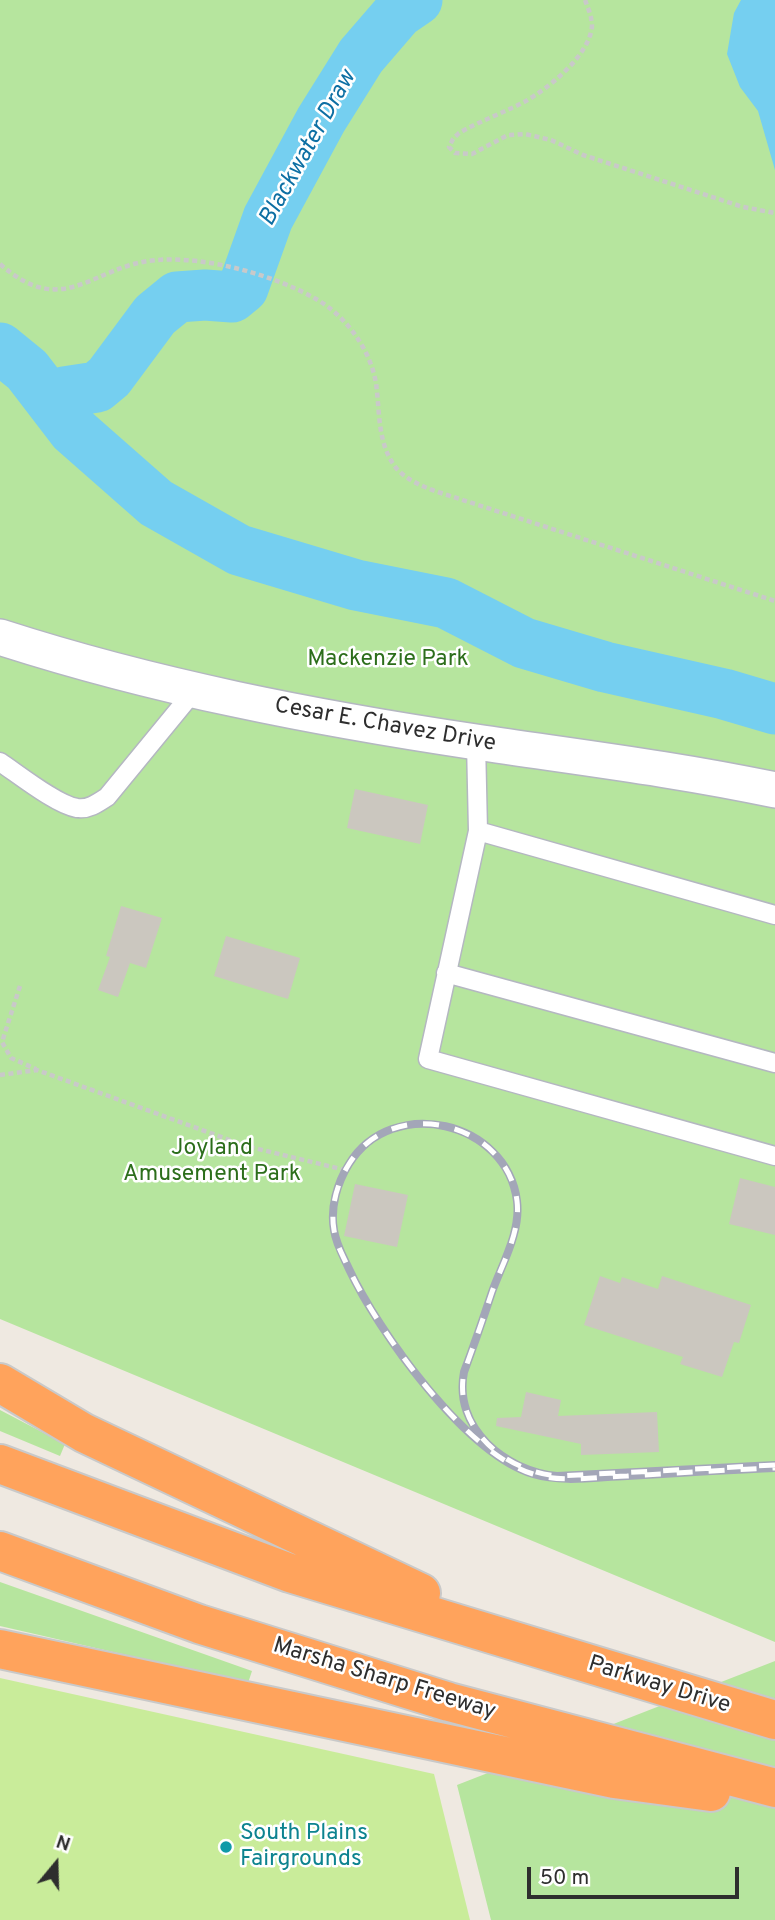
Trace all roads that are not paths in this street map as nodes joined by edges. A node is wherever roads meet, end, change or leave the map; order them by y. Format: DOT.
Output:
graph roads {
  1 [pos="0,637"];
  2 [pos="194,691"];
  3 [pos="476,742"];
  4 [pos="0,762"];
  5 [pos="775,790"];
  6 [pos="478,831"];
  7 [pos="775,915"];
  8 [pos="446,973"];
  9 [pos="775,1063"];
  10 [pos="775,1156"];
  11 [pos="0,1383"];
  12 [pos="0,1464"];
  13 [pos="0,1551"];
  14 [pos="0,1649"];
  15 [pos="543,1651"];
  16 [pos="775,1720"];
  17 [pos="775,1788"];
  18 [pos="775,1800"];
  1 -- 2 [label="street, Cesar E. Chavez Drive"];
  2 -- 3 [label="street, Cesar E. Chavez Drive"];
  2 -- 4 [label="lane"];
  3 -- 5 [label="street, Cesar E. Chavez Drive"];
  3 -- 6 [label="lane"];
  6 -- 7 [label="lane"];
  6 -- 8 [label="lane"];
  8 -- 9 [label="lane"];
  8 -- 10 [label="lane"];
  11 -- 15 [label="highway"];
  12 -- 15 [label="highway"];
  13 -- 17 [label="highway, Marsha Sharp Freeway"];
  14 -- 18 [label="highway"];
  15 -- 16 [label="highway, Parkway Drive"];
}
